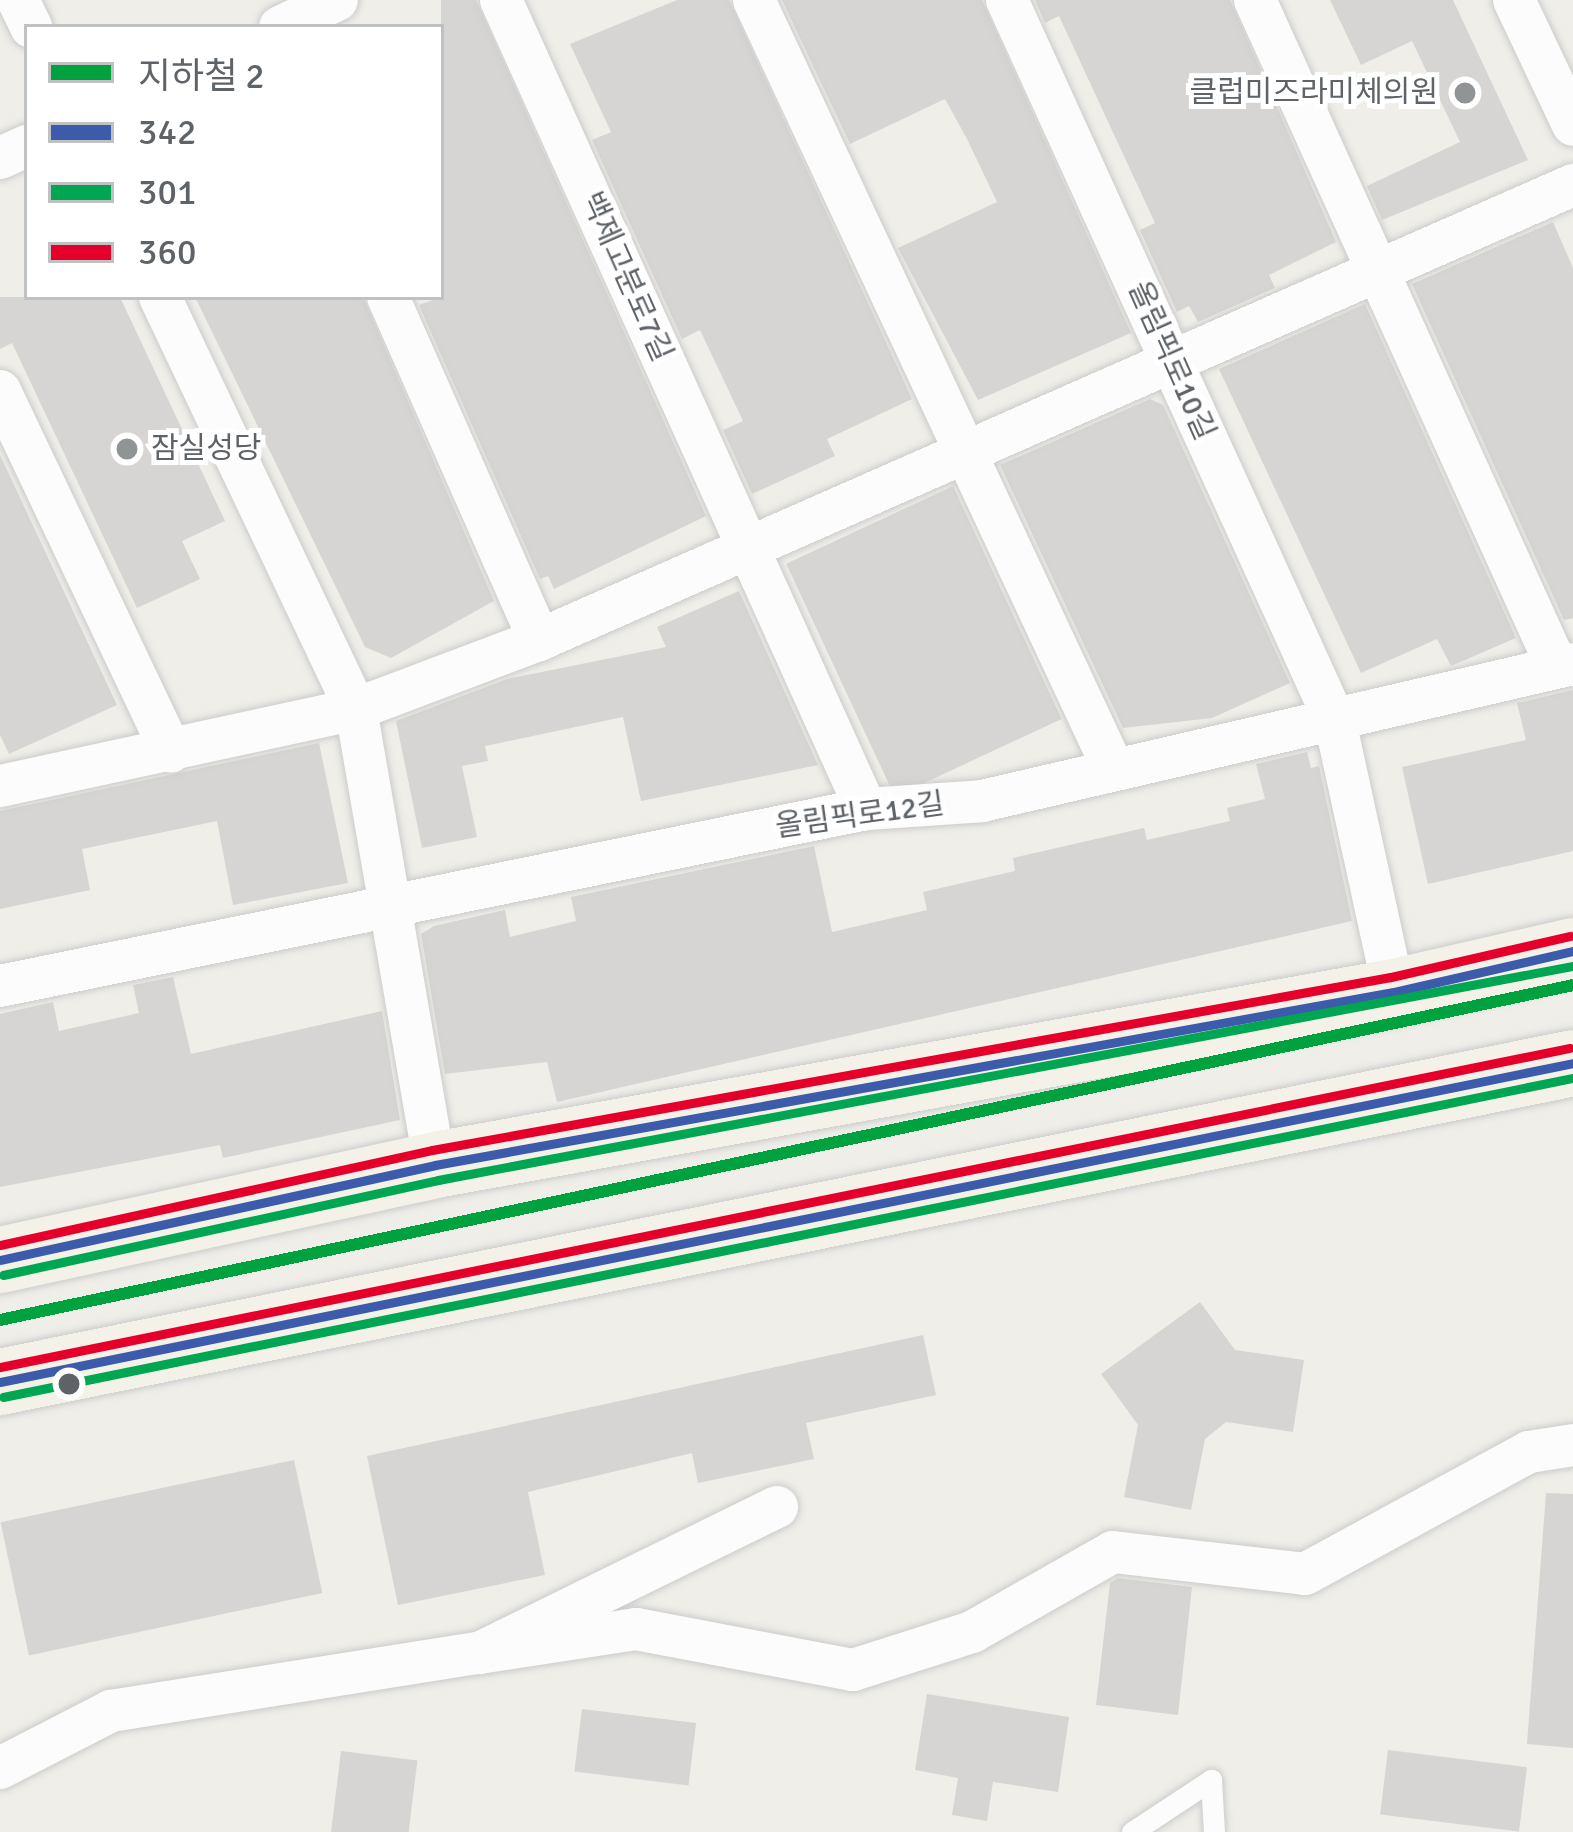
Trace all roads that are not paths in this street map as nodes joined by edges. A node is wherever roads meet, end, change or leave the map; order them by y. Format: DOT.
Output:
graph roads {
  1 [pos="337,0"];
  2 [pos="501,0"];
  3 [pos="754,0"];
  4 [pos="1007,0"];
  5 [pos="1255,0"];
  6 [pos="1514,0"];
  7 [pos="286,24"];
  8 [pos="1573,125"];
  9 [pos="1573,185"];
  10 [pos="1377,272"];
  11 [pos="161,300"];
  12 [pos="389,300"];
  13 [pos="1173,366"];
  14 [pos="0,391"];
  15 [pos="970,457"];
  16 [pos="752,554"];
  17 [pos="539,640"];
  18 [pos="1565,666"];
  19 [pos="356,709"];
  20 [pos="1335,722"];
  21 [pos="171,751"];
  22 [pos="1113,768"];
  23 [pos="0,786"];
  24 [pos="866,809"];
  25 [pos="384,908"];
  26 [pos="1573,951"];
  27 [pos="0,986"];
  28 [pos="1394,992"];
  29 [pos="1573,1063"];
  30 [pos="435,1165"];
  31 [pos="0,1260"];
  32 [pos="0,1382"];
  33 [pos="1573,1444"];
  34 [pos="777,1507"];
  35 [pos="479,1653"];
  36 [pos="0,1768"];
  37 [pos="1132,1832"];
  38 [pos="1214,1832"];
  1 -- 7 [label="street"];
  2 -- 16 [label="street, 백제고분로7길"];
  3 -- 15 [label="street"];
  4 -- 13 [label="street, 올림픽로10길"];
  5 -- 10 [label="street"];
  6 -- 8 [label="street"];
  9 -- 10 [label="street"];
  10 -- 13 [label="street"];
  10 -- 18 [label="street"];
  11 -- 19 [label="street"];
  12 -- 17 [label="street"];
  13 -- 15 [label="street"];
  13 -- 20 [label="street, 올림픽로10길"];
  14 -- 21 [label="street"];
  15 -- 16 [label="street"];
  15 -- 22 [label="street"];
  16 -- 17 [label="street"];
  16 -- 24 [label="street, 백제고분로7길"];
  17 -- 19 [label="street"];
  18 -- 20 [label="street"];
  19 -- 21 [label="street"];
  19 -- 25 [label="street"];
  20 -- 22 [label="street, 올림픽로12길"];
  20 -- 28 [label="street, 올림픽로10길"];
  21 -- 23 [label="street"];
  22 -- 24 [label="street, 올림픽로12길"];
  24 -- 25 [label="street, 올림픽로12길"];
  25 -- 27 [label="street, 올림픽로12길"];
  25 -- 30 [label="street"];
  26 -- 28 [label="main road"];
  28 -- 30 [label="main road"];
  29 -- 32 [label="main road"];
  30 -- 31 [label="main road"];
  33 -- 35 [label="street"];
  34 -- 35 [label="street"];
  35 -- 36 [label="street"];
  37 -- 38 [label="lane"];
}
